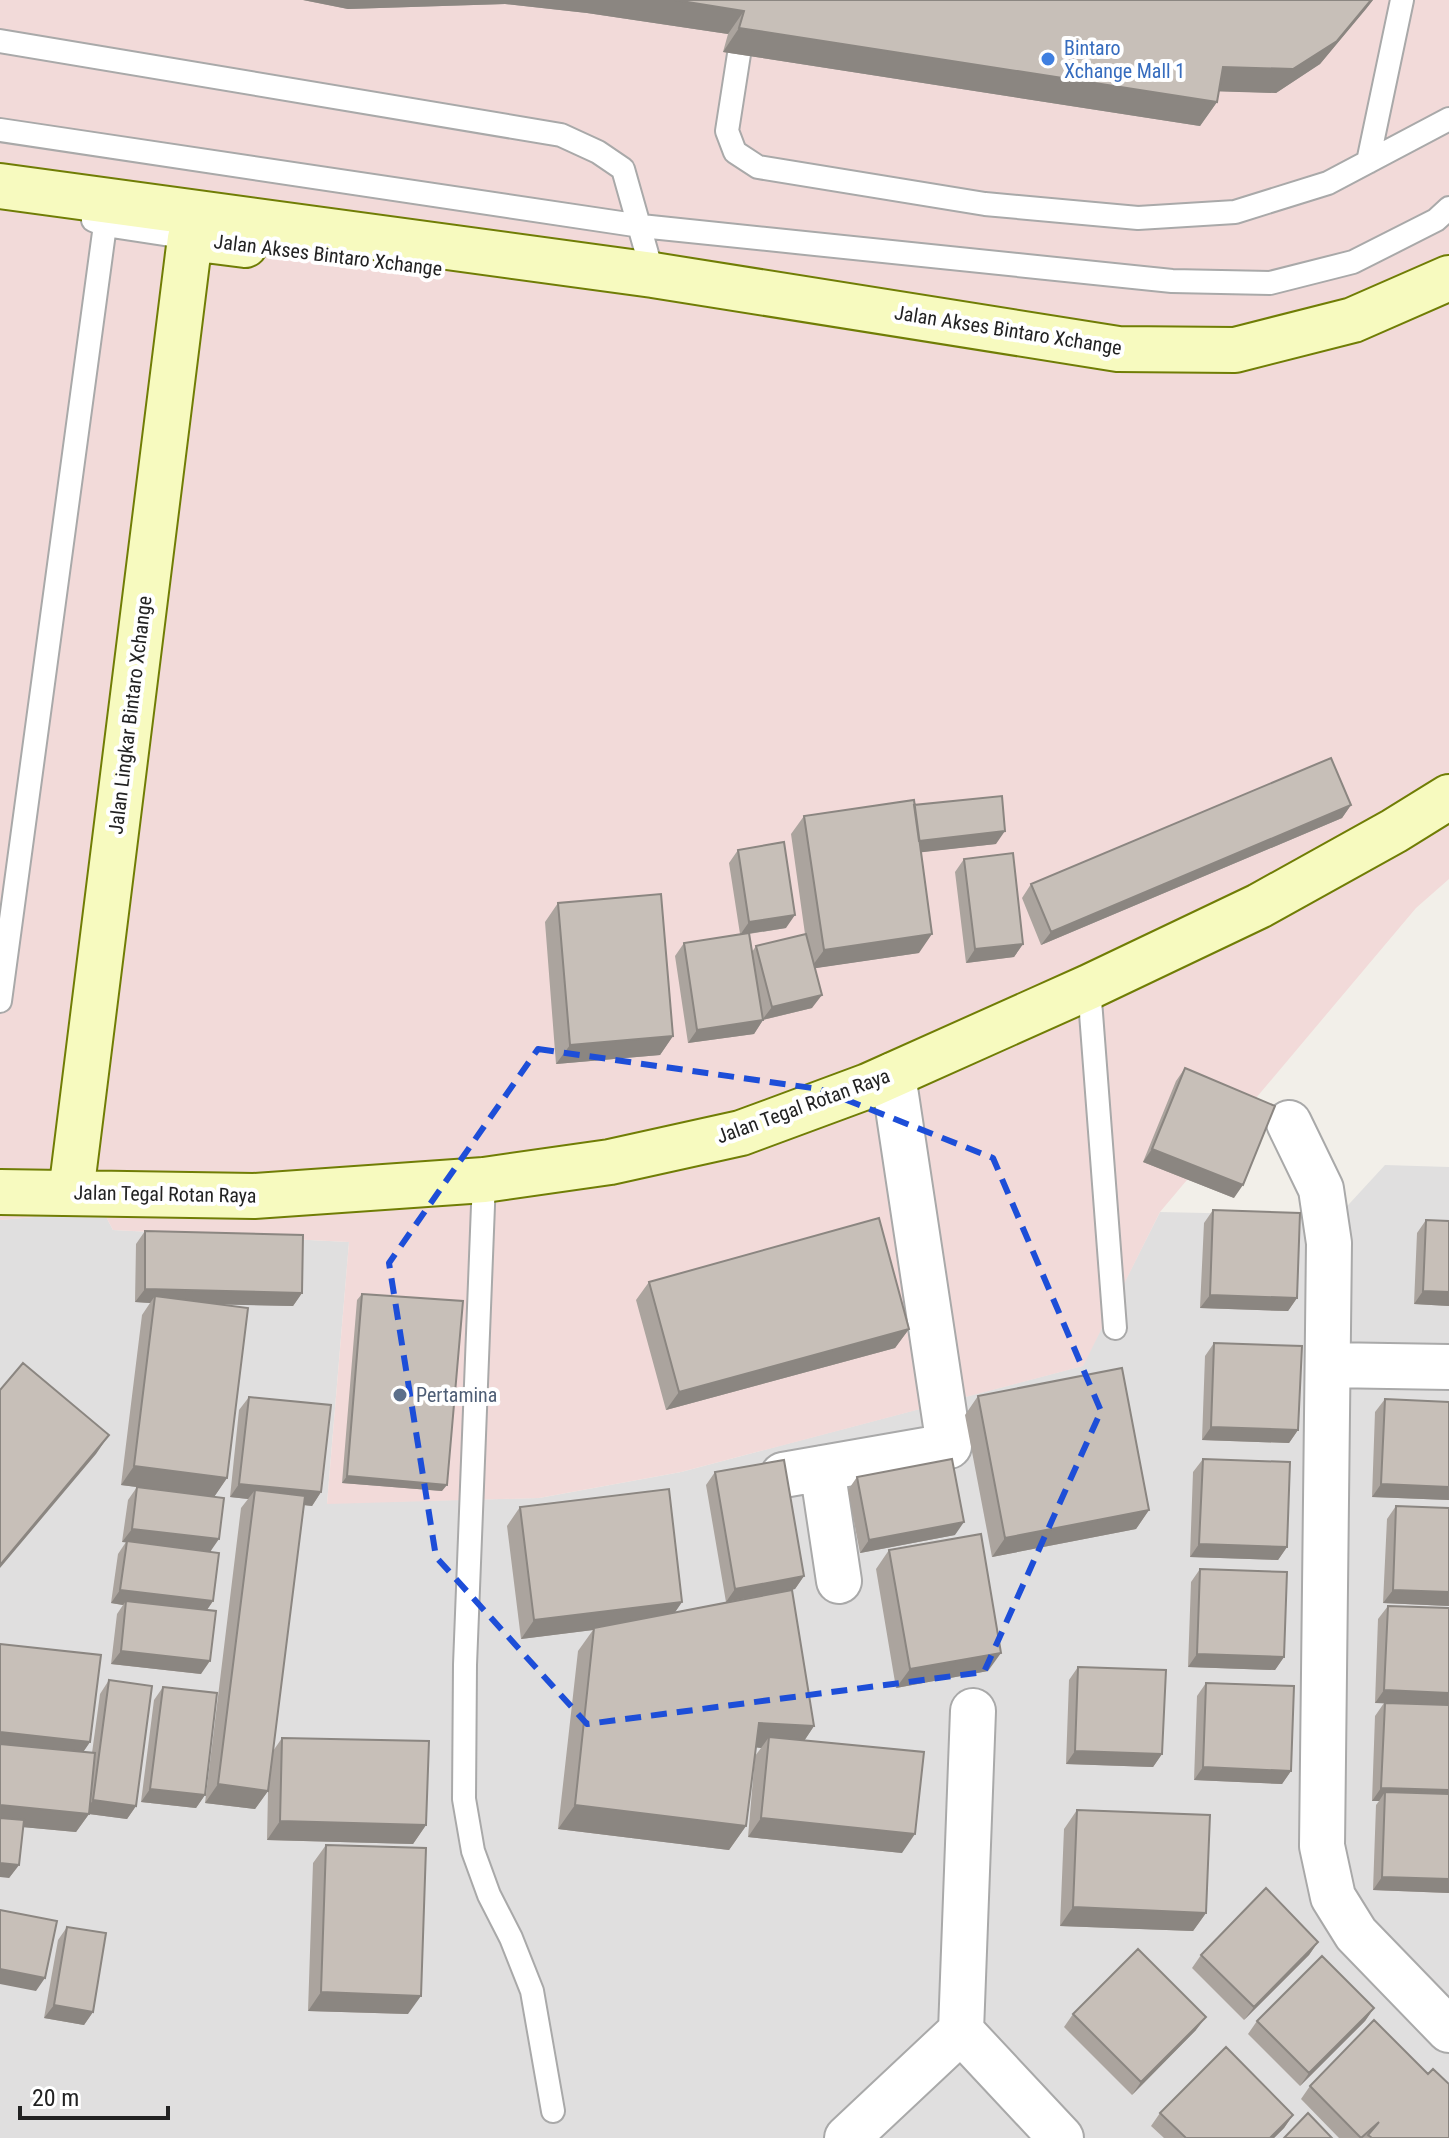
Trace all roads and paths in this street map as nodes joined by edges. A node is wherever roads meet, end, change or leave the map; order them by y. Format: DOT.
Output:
graph roads {
  1 [pos="1402,0"];
  2 [pos="0,41"];
  3 [pos="739,54"];
  4 [pos="1449,119"];
  5 [pos="0,130"];
  6 [pos="1368,162"];
  7 [pos="4,186"];
  8 [pos="1449,208"];
  9 [pos="105,225"];
  10 [pos="641,226"];
  11 [pos="190,238"];
  12 [pos="653,275"];
  13 [pos="1449,278"];
  14 [pos="1449,797"];
  15 [pos="1089,987"];
  16 [pos="0,1001"];
  17 [pos="893,1075"];
  18 [pos="1289,1123"];
  19 [pos="484,1180"];
  20 [pos="0,1192"];
  21 [pos="71,1193"];
  22 [pos="1115,1328"];
  23 [pos="1328,1365"];
  24 [pos="1449,1367"];
  25 [pos="839,1581"];
  26 [pos="973,1711"];
  27 [pos="1449,2030"];
  28 [pos="961,2031"];
  29 [pos="553,2111"];
  30 [pos="847,2138"];
  31 [pos="1061,2138"];
  1 -- 6 [label="lane"];
  2 -- 10 [label="lane"];
  3 -- 6 [label="lane"];
  4 -- 6 [label="lane"];
  5 -- 10 [label="lane"];
  7 -- 9 [label="lane, Jalan Akses Bintaro Xchange"];
  7 -- 12 [label="main road, Jalan Akses Bintaro Xchange"];
  8 -- 10 [label="lane"];
  9 -- 11 [label="lane, Jalan Akses Bintaro Xchange"];
  9 -- 16 [label="lane"];
  10 -- 12 [label="lane"];
  11 -- 12 [label="main road, Jalan Akses Bintaro Xchange"];
  11 -- 21 [label="main road, Jalan Lingkar Bintaro Xchange"];
  12 -- 13 [label="main road, Jalan Akses Bintaro Xchange"];
  14 -- 15 [label="main road, Jalan Tegal Rotan Raya"];
  15 -- 17 [label="main road, Jalan Tegal Rotan Raya"];
  15 -- 22 [label="lane"];
  17 -- 19 [label="main road, Jalan Tegal Rotan Raya"];
  17 -- 25 [label="street"];
  18 -- 23 [label="street"];
  19 -- 21 [label="main road, Jalan Tegal Rotan Raya"];
  19 -- 29 [label="lane"];
  20 -- 21 [label="main road, Jalan Tegal Rotan Raya"];
  23 -- 24 [label="street"];
  23 -- 27 [label="street"];
  26 -- 28 [label="street"];
  28 -- 30 [label="street"];
  28 -- 31 [label="street"];
}
